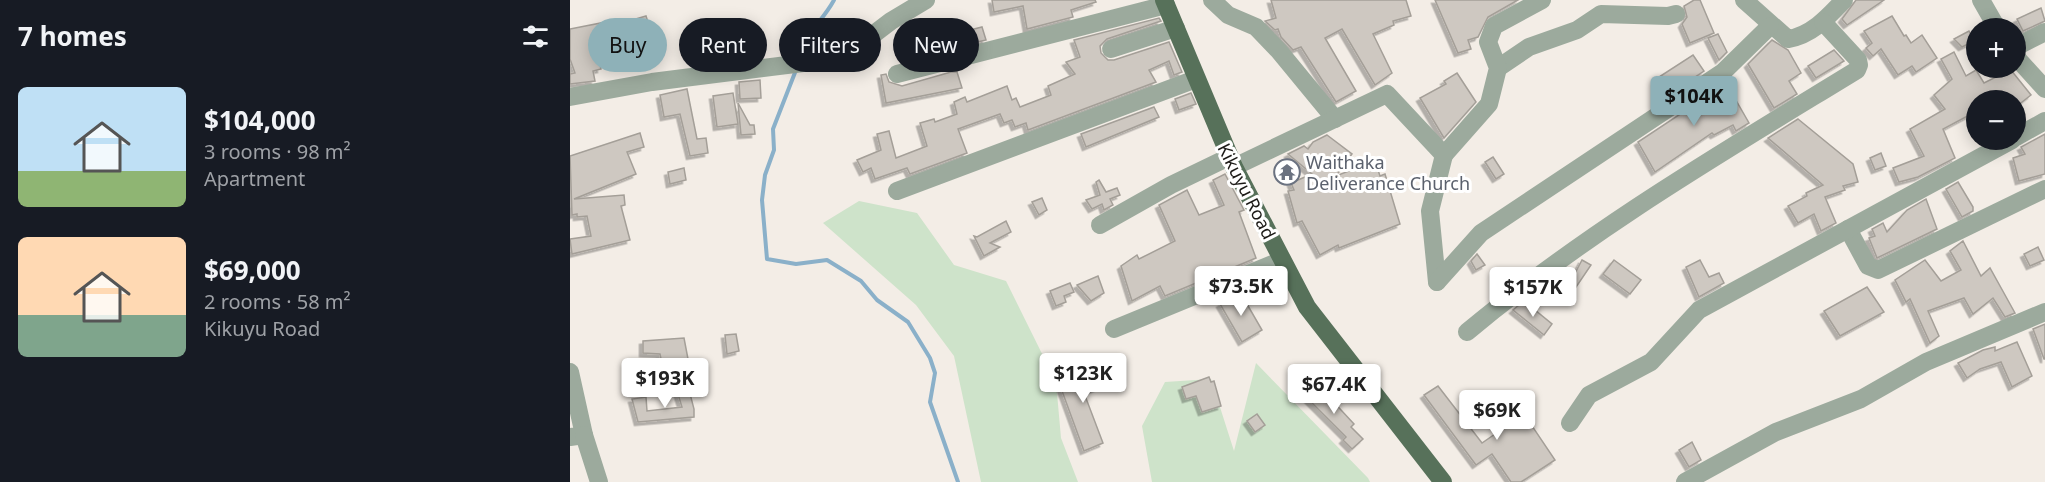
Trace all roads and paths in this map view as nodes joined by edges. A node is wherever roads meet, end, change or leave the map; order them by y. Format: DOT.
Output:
graph roads {
  1 [pos="926,0"];
  2 [pos="1212,0"];
  3 [pos="1542,0"];
  4 [pos="1744,0"];
  5 [pos="1844,0"];
  6 [pos="1981,0"];
  7 [pos="1165,2"];
  8 [pos="1676,14"];
  9 [pos="1991,18"];
  10 [pos="1823,22"];
  11 [pos="1770,26"];
  12 [pos="1176,28"];
  13 [pos="2045,32"];
  14 [pos="2026,42"];
  15 [pos="1111,49"];
  16 [pos="1498,68"];
  17 [pos="2026,68"];
  18 [pos="897,74"];
  19 [pos="1196,79"];
  20 [pos="2045,89"];
  21 [pos="570,97"];
  22 [pos="1335,119"];
  23 [pos="2045,121"];
  24 [pos="2026,131"];
  25 [pos="1994,150"];
  26 [pos="1444,155"];
  27 [pos="1231,162"];
  28 [pos="2045,189"];
  29 [pos="897,191"];
  30 [pos="1100,225"];
  31 [pos="1848,229"];
  32 [pos="1282,260"];
  33 [pos="2045,312"];
  34 [pos="1114,329"];
  35 [pos="1467,332"];
  36 [pos="570,372"];
  37 [pos="1570,423"];
  38 [pos="577,436"];
  39 [pos="600,482"];
  40 [pos="1443,482"];
  41 [pos="1685,482"];
  1 -- 21 [label="street"];
  2 -- 22 [label="street"];
  3 -- 16 [label="street"];
  4 -- 11 [label="street"];
  5 -- 10 [label="street"];
  6 -- 9 [label="street"];
  7 -- 12 [label="main road, Kikuyu Road"];
  7 -- 18 [label="street"];
  8 -- 16 [label="street"];
  10 -- 11 [label="street"];
  10 -- 35 [label="street"];
  11 -- 26 [label="street"];
  12 -- 15 [label="street"];
  12 -- 19 [label="main road, Kikuyu Road"];
  13 -- 14 [label="street"];
  16 -- 26 [label="street"];
  17 -- 20 [label="street"];
  19 -- 27 [label="main road, Kikuyu Road"];
  19 -- 29 [label="street"];
  22 -- 26 [label="street"];
  22 -- 27 [label="street"];
  23 -- 24 [label="street"];
  25 -- 31 [label="street"];
  27 -- 30 [label="street"];
  27 -- 32 [label="main road, Kikuyu Road"];
  28 -- 31 [label="street"];
  31 -- 37 [label="street"];
  32 -- 34 [label="street"];
  32 -- 40 [label="main road, Kikuyu Road"];
  33 -- 41 [label="street"];
  36 -- 38 [label="street"];
  38 -- 39 [label="street"];
}
